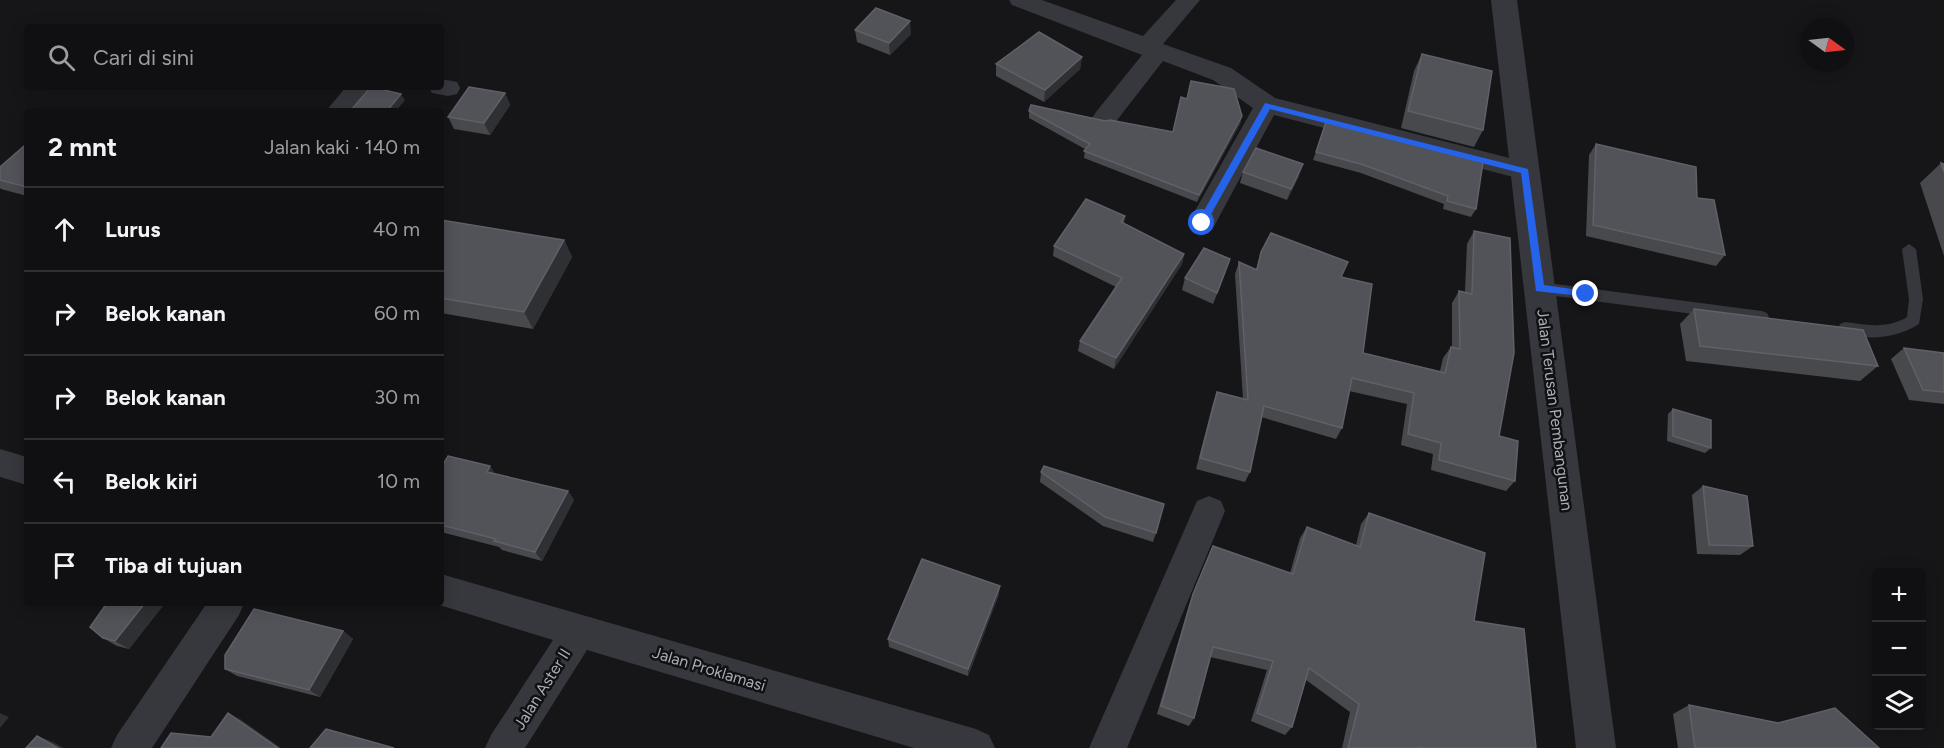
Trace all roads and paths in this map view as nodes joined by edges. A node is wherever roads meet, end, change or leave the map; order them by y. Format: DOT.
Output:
graph roads {
  1 [pos="1020,0"];
  2 [pos="1189,0"];
  3 [pos="1504,0"];
  4 [pos="1050,4"];
  5 [pos="1152,50"];
  6 [pos="357,90"];
  7 [pos="1268,105"];
  8 [pos="342,108"];
  9 [pos="1105,117"];
  10 [pos="1525,171"];
  11 [pos="1202,223"];
  12 [pos="1909,249"];
  13 [pos="1540,288"];
  14 [pos="1775,319"];
  15 [pos="1834,327"];
  16 [pos="0,463"];
  17 [pos="24,470"];
  18 [pos="1209,511"];
  19 [pos="444,591"];
  20 [pos="225,606"];
  21 [pos="580,630"];
  22 [pos="958,746"];
  23 [pos="130,748"];
  24 [pos="504,748"];
  25 [pos="1108,748"];
  26 [pos="1596,748"];
  1 -- 4 [label="street"];
  2 -- 5 [label="street"];
  3 -- 10 [label="street, Jalan Terusan Pembangunan"];
  4 -- 5 [label="street"];
  5 -- 7 [label="street"];
  5 -- 9 [label="street"];
  6 -- 8 [label="street"];
  7 -- 10 [label="street"];
  7 -- 11 [label="street"];
  10 -- 13 [label="street, Jalan Terusan Pembangunan"];
  12 -- 15 [label="lane"];
  13 -- 14 [label="lane"];
  13 -- 26 [label="street, Jalan Terusan Pembangunan"];
  16 -- 17 [label="street"];
  18 -- 25 [label="street"];
  19 -- 21 [label="street, Jalan Proklamasi"];
  20 -- 23 [label="street"];
  21 -- 22 [label="street, Jalan Proklamasi"];
  21 -- 24 [label="street, Jalan Aster II"];
}
